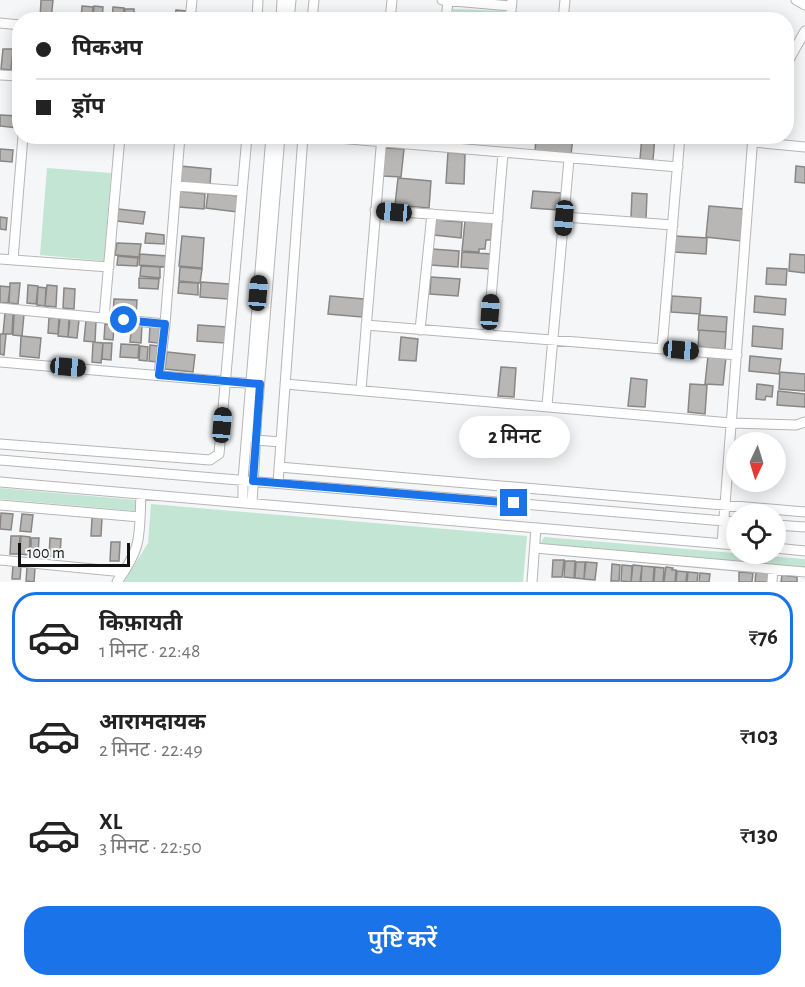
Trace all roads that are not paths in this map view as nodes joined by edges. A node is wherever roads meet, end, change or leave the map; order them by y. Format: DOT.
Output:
graph roads {
  1 [pos="442,0"];
  2 [pos="796,0"];
  3 [pos="448,1"];
  4 [pos="511,3"];
  5 [pos="805,5"];
  6 [pos="805,31"];
  7 [pos="794,51"];
  8 [pos="22,144"];
  9 [pos="119,144"];
  10 [pos="180,144"];
  11 [pos="246,144"];
  12 [pos="270,144"];
  13 [pos="279,144"];
  14 [pos="302,144"];
  15 [pos="382,144"];
  16 [pos="416,144"];
  17 [pos="436,144"];
  18 [pos="679,144"];
  19 [pos="753,144"];
  20 [pos="786,144"];
  21 [pos="436,147"];
  22 [pos="805,147"];
  23 [pos="503,153"];
  24 [pos="569,159"];
  25 [pos="678,167"];
  26 [pos="177,186"];
  27 [pos="242,191"];
  28 [pos="375,210"];
  29 [pos="432,214"];
  30 [pos="564,218"];
  31 [pos="498,219"];
  32 [pos="673,225"];
  33 [pos="0,259"];
  34 [pos="13,260"];
  35 [pos="108,267"];
  36 [pos="0,308"];
  37 [pos="104,318"];
  38 [pos="165,324"];
  39 [pos="366,325"];
  40 [pos="420,330"];
  41 [pos="488,335"];
  42 [pos="553,340"];
  43 [pos="662,349"];
  44 [pos="737,355"];
  45 [pos="0,362"];
  46 [pos="159,375"];
  47 [pos="226,381"];
  48 [pos="255,383"];
  49 [pos="285,384"];
  50 [pos="361,390"];
  51 [pos="547,405"];
  52 [pos="805,422"];
  53 [pos="731,423"];
  54 [pos="255,440"];
  55 [pos="280,442"];
  56 [pos="0,444"];
  57 [pos="0,460"];
  58 [pos="279,467"];
  59 [pos="248,481"];
  60 [pos="0,482"];
  61 [pos="278,483"];
  62 [pos="141,494"];
  63 [pos="248,503"];
  64 [pos="0,505"];
  65 [pos="725,505"];
  66 [pos="805,512"];
  67 [pos="140,517"];
  68 [pos="724,520"];
  69 [pos="786,526"];
  70 [pos="805,527"];
  71 [pos="536,528"];
  72 [pos="722,544"];
  73 [pos="726,544"];
  74 [pos="534,548"];
  75 [pos="786,549"];
  76 [pos="805,551"];
  77 [pos="0,560"];
  78 [pos="773,569"];
  79 [pos="124,572"];
  80 [pos="805,572"];
  81 [pos="117,582"];
  82 [pos="532,582"];
  83 [pos="772,582"];
  1 -- 3 [label="street"];
  2 -- 5 [label="street"];
  3 -- 4 [label="street"];
  6 -- 7 [label="street"];
  8 -- 34 [label="street"];
  9 -- 35 [label="street"];
  10 -- 26 [label="street"];
  11 -- 27 [label="street"];
  12 -- 48 [label="street"];
  13 -- 48 [label="street"];
  14 -- 49 [label="street"];
  15 -- 28 [label="street"];
  16 -- 21 [label="street"];
  17 -- 21 [label="street"];
  18 -- 25 [label="street"];
  19 -- 44 [label="street"];
  20 -- 22 [label="street"];
  21 -- 23 [label="street"];
  23 -- 24 [label="street"];
  23 -- 31 [label="street"];
  24 -- 25 [label="street"];
  24 -- 30 [label="street"];
  25 -- 32 [label="street"];
  26 -- 27 [label="street"];
  26 -- 38 [label="street"];
  27 -- 47 [label="street"];
  28 -- 29 [label="street"];
  28 -- 39 [label="street"];
  29 -- 31 [label="street"];
  29 -- 40 [label="street"];
  30 -- 32 [label="street"];
  30 -- 42 [label="street"];
  31 -- 41 [label="street"];
  32 -- 43 [label="street"];
  33 -- 34 [label="street"];
  34 -- 35 [label="street"];
  35 -- 37 [label="street"];
  36 -- 37 [label="street"];
  37 -- 38 [label="street"];
  38 -- 46 [label="street"];
  39 -- 40 [label="street"];
  39 -- 50 [label="street"];
  40 -- 41 [label="street"];
  41 -- 42 [label="street"];
  42 -- 43 [label="street"];
  42 -- 51 [label="street"];
  43 -- 44 [label="street"];
  44 -- 53 [label="street"];
  45 -- 46 [label="street"];
  46 -- 47 [label="street"];
  47 -- 48 [label="street"];
  47 -- 56 [label="street"];
  48 -- 54 [label="street"];
  48 -- 59 [label="street"];
  49 -- 50 [label="street"];
  49 -- 55 [label="street"];
  50 -- 51 [label="street"];
  51 -- 53 [label="street"];
  52 -- 53 [label="street"];
  53 -- 65 [label="street"];
  54 -- 55 [label="street"];
  54 -- 59 [label="street"];
  55 -- 58 [label="street"];
  57 -- 59 [label="street"];
  58 -- 61 [label="street"];
  58 -- 65 [label="street"];
  59 -- 61 [label="street"];
  59 -- 63 [label="street"];
  60 -- 62 [label="street"];
  61 -- 68 [label="street"];
  62 -- 63 [label="street"];
  62 -- 67 [label="street"];
  63 -- 71 [label="street"];
  64 -- 67 [label="street"];
  65 -- 66 [label="street"];
  65 -- 68 [label="street"];
  67 -- 79 [label="street"];
  68 -- 72 [label="street"];
  69 -- 70 [label="street"];
  71 -- 72 [label="street"];
  71 -- 74 [label="street"];
  72 -- 73 [label="street"];
  74 -- 78 [label="street"];
  74 -- 82 [label="street"];
  75 -- 76 [label="street"];
  77 -- 79 [label="street"];
  78 -- 80 [label="street"];
  78 -- 83 [label="street"];
  79 -- 81 [label="street"];
}
